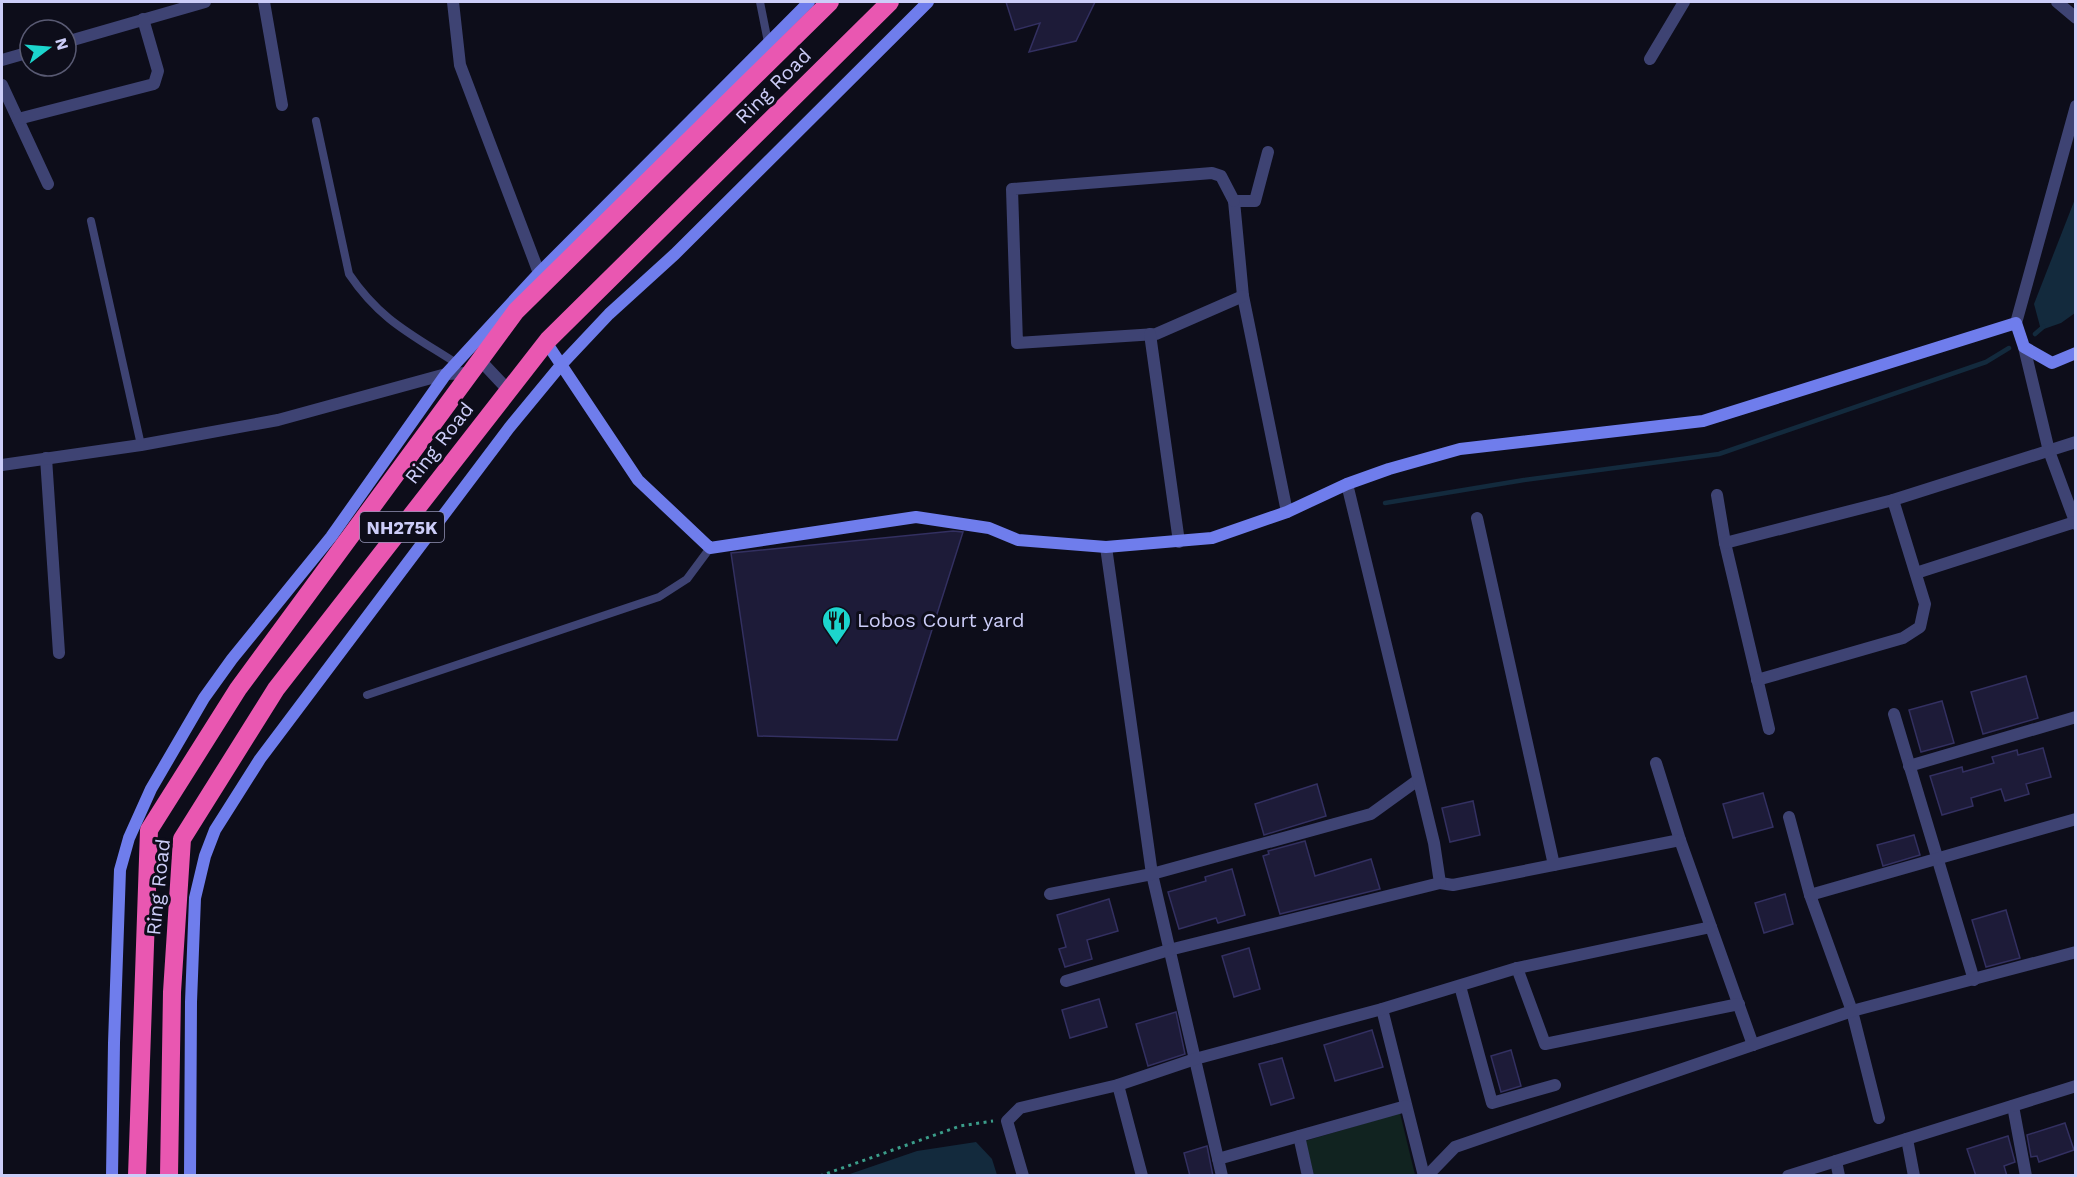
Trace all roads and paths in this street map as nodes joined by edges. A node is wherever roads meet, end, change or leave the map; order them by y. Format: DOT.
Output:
graph roads {
  1 [pos="206,2"];
  2 [pos="264,2"];
  3 [pos="453,2"];
  4 [pos="760,2"];
  5 [pos="809,2"];
  6 [pos="830,2"];
  7 [pos="890,2"];
  8 [pos="928,2"];
  9 [pos="1684,2"];
  10 [pos="2057,2"];
  11 [pos="2076,18"];
  12 [pos="144,19"];
  13 [pos="78,38"];
  14 [pos="768,42"];
  15 [pos="18,55"];
  16 [pos="1650,59"];
  17 [pos="2,60"];
  18 [pos="2,85"];
  19 [pos="282,105"];
  20 [pos="2076,105"];
  21 [pos="18,119"];
  22 [pos="316,121"];
  23 [pos="1268,152"];
  24 [pos="48,184"];
  25 [pos="1234,201"];
  26 [pos="91,221"];
  27 [pos="539,273"];
  28 [pos="1243,296"];
  29 [pos="2016,323"];
  30 [pos="1150,334"];
  31 [pos="546,342"];
  32 [pos="2024,347"];
  33 [pos="2076,353"];
  34 [pos="468,365"];
  35 [pos="561,365"];
  36 [pos="446,374"];
  37 [pos="508,390"];
  38 [pos="2076,442"];
  39 [pos="141,445"];
  40 [pos="2049,451"];
  41 [pos="46,458"];
  42 [pos="2,465"];
  43 [pos="1347,484"];
  44 [pos="1717,495"];
  45 [pos="1893,501"];
  46 [pos="1287,512"];
  47 [pos="1477,518"];
  48 [pos="2075,523"];
  49 [pos="1179,542"];
  50 [pos="1725,543"];
  51 [pos="1106,547"];
  52 [pos="710,548"];
  53 [pos="1916,573"];
  54 [pos="59,653"];
  55 [pos="221,674"];
  56 [pos="1757,680"];
  57 [pos="238,688"];
  58 [pos="368,695"];
  59 [pos="1894,714"];
  60 [pos="2076,717"];
  61 [pos="1769,729"];
  62 [pos="1656,763"];
  63 [pos="1909,766"];
  64 [pos="1418,780"];
  65 [pos="1789,817"];
  66 [pos="2076,819"];
  67 [pos="1680,840"];
  68 [pos="1936,858"];
  69 [pos="1554,865"];
  70 [pos="1152,874"];
  71 [pos="1440,883"];
  72 [pos="1050,894"];
  73 [pos="1810,895"];
  74 [pos="1712,927"];
  75 [pos="1169,950"];
  76 [pos="2076,952"];
  77 [pos="1517,968"];
  78 [pos="1974,980"];
  79 [pos="1066,981"];
  80 [pos="1460,986"];
  81 [pos="1739,1005"];
  82 [pos="1382,1009"];
  83 [pos="1852,1011"];
  84 [pos="1753,1045"];
  85 [pos="1195,1059"];
  86 [pos="1118,1085"];
  87 [pos="1555,1085"];
  88 [pos="2076,1086"];
  89 [pos="1406,1106"];
  90 [pos="2013,1106"];
  91 [pos="1879,1118"];
  92 [pos="1007,1121"];
  93 [pos="1299,1136"];
  94 [pos="1907,1139"];
  95 [pos="1218,1159"];
  96 [pos="1836,1161"];
  97 [pos="112,1176"];
  98 [pos="137,1176"];
  99 [pos="169,1176"];
  100 [pos="190,1176"];
  101 [pos="820,1176"];
  102 [pos="1023,1176"];
  103 [pos="1142,1176"];
  104 [pos="1222,1176"];
  105 [pos="1308,1176"];
  106 [pos="1425,1176"];
  107 [pos="1788,1176"];
  108 [pos="1839,1176"];
  109 [pos="1914,1176"];
  110 [pos="2026,1176"];
  1 -- 12 [label="street"];
  2 -- 19 [label="street"];
  3 -- 27 [label="street"];
  4 -- 14 [label="lane"];
  5 -- 14 [label="street"];
  6 -- 34 [label="highway, Ring Road / NH275K"];
  7 -- 31 [label="highway, Ring Road / NH275K"];
  8 -- 35 [label="street"];
  9 -- 16 [label="street"];
  10 -- 11 [label="street"];
  12 -- 13 [label="street"];
  12 -- 21 [label="street"];
  14 -- 27 [label="street"];
  15 -- 17 [label="street"];
  18 -- 21 [label="street"];
  20 -- 29 [label="street"];
  21 -- 24 [label="street"];
  22 -- 34 [label="lane"];
  23 -- 25 [label="street"];
  25 -- 28 [label="street"];
  25 -- 30 [label="street"];
  26 -- 39 [label="lane"];
  27 -- 34 [label="street"];
  28 -- 30 [label="street"];
  28 -- 46 [label="street"];
  29 -- 32 [label="street"];
  29 -- 43 [label="street"];
  30 -- 49 [label="street"];
  31 -- 35 [label="street"];
  31 -- 37 [label="highway, Ring Road / NH275K"];
  32 -- 33 [label="street"];
  32 -- 40 [label="street"];
  34 -- 36 [label="street"];
  34 -- 37 [label="street"];
  34 -- 57 [label="highway, Ring Road / NH275K"];
  35 -- 52 [label="street"];
  35 -- 100 [label="street"];
  36 -- 39 [label="street"];
  36 -- 55 [label="street"];
  37 -- 99 [label="highway, Ring Road / NH275K"];
  38 -- 40 [label="street"];
  39 -- 41 [label="street"];
  40 -- 45 [label="street"];
  40 -- 48 [label="street"];
  41 -- 42 [label="street"];
  41 -- 54 [label="street"];
  43 -- 46 [label="street"];
  43 -- 64 [label="street"];
  44 -- 50 [label="street"];
  45 -- 50 [label="street"];
  45 -- 53 [label="street"];
  46 -- 49 [label="street"];
  47 -- 69 [label="street"];
  48 -- 53 [label="street"];
  49 -- 51 [label="street"];
  50 -- 56 [label="street"];
  51 -- 52 [label="street"];
  51 -- 70 [label="street"];
  52 -- 58 [label="lane"];
  53 -- 56 [label="street"];
  55 -- 57 [label="street"];
  55 -- 97 [label="street"];
  56 -- 61 [label="street"];
  57 -- 98 [label="highway, Ring Road / NH275K"];
  59 -- 63 [label="street"];
  60 -- 63 [label="street"];
  62 -- 67 [label="street"];
  63 -- 68 [label="street"];
  64 -- 70 [label="street"];
  64 -- 71 [label="street"];
  65 -- 73 [label="street"];
  66 -- 68 [label="street"];
  67 -- 69 [label="street"];
  67 -- 74 [label="street"];
  68 -- 73 [label="street"];
  68 -- 78 [label="street"];
  69 -- 71 [label="street"];
  70 -- 72 [label="street"];
  70 -- 75 [label="street"];
  71 -- 75 [label="street"];
  73 -- 83 [label="street"];
  74 -- 77 [label="street"];
  74 -- 81 [label="street"];
  75 -- 79 [label="street"];
  75 -- 85 [label="street"];
  76 -- 78 [label="street"];
  77 -- 80 [label="street"];
  77 -- 81 [label="street"];
  78 -- 83 [label="street"];
  80 -- 82 [label="street"];
  80 -- 87 [label="street"];
  81 -- 84 [label="street"];
  82 -- 85 [label="street"];
  82 -- 89 [label="street"];
  83 -- 84 [label="street"];
  83 -- 91 [label="street"];
  84 -- 106 [label="street"];
  85 -- 86 [label="street"];
  85 -- 95 [label="street"];
  86 -- 92 [label="street"];
  86 -- 103 [label="street"];
  88 -- 90 [label="street"];
  89 -- 93 [label="street"];
  89 -- 106 [label="street"];
  90 -- 94 [label="street"];
  90 -- 110 [label="street"];
  92 -- 101 [label="path"];
  92 -- 102 [label="street"];
  93 -- 95 [label="street"];
  93 -- 105 [label="street"];
  94 -- 96 [label="street"];
  94 -- 109 [label="street"];
  95 -- 104 [label="street"];
  96 -- 107 [label="street"];
  96 -- 108 [label="street"];
}
